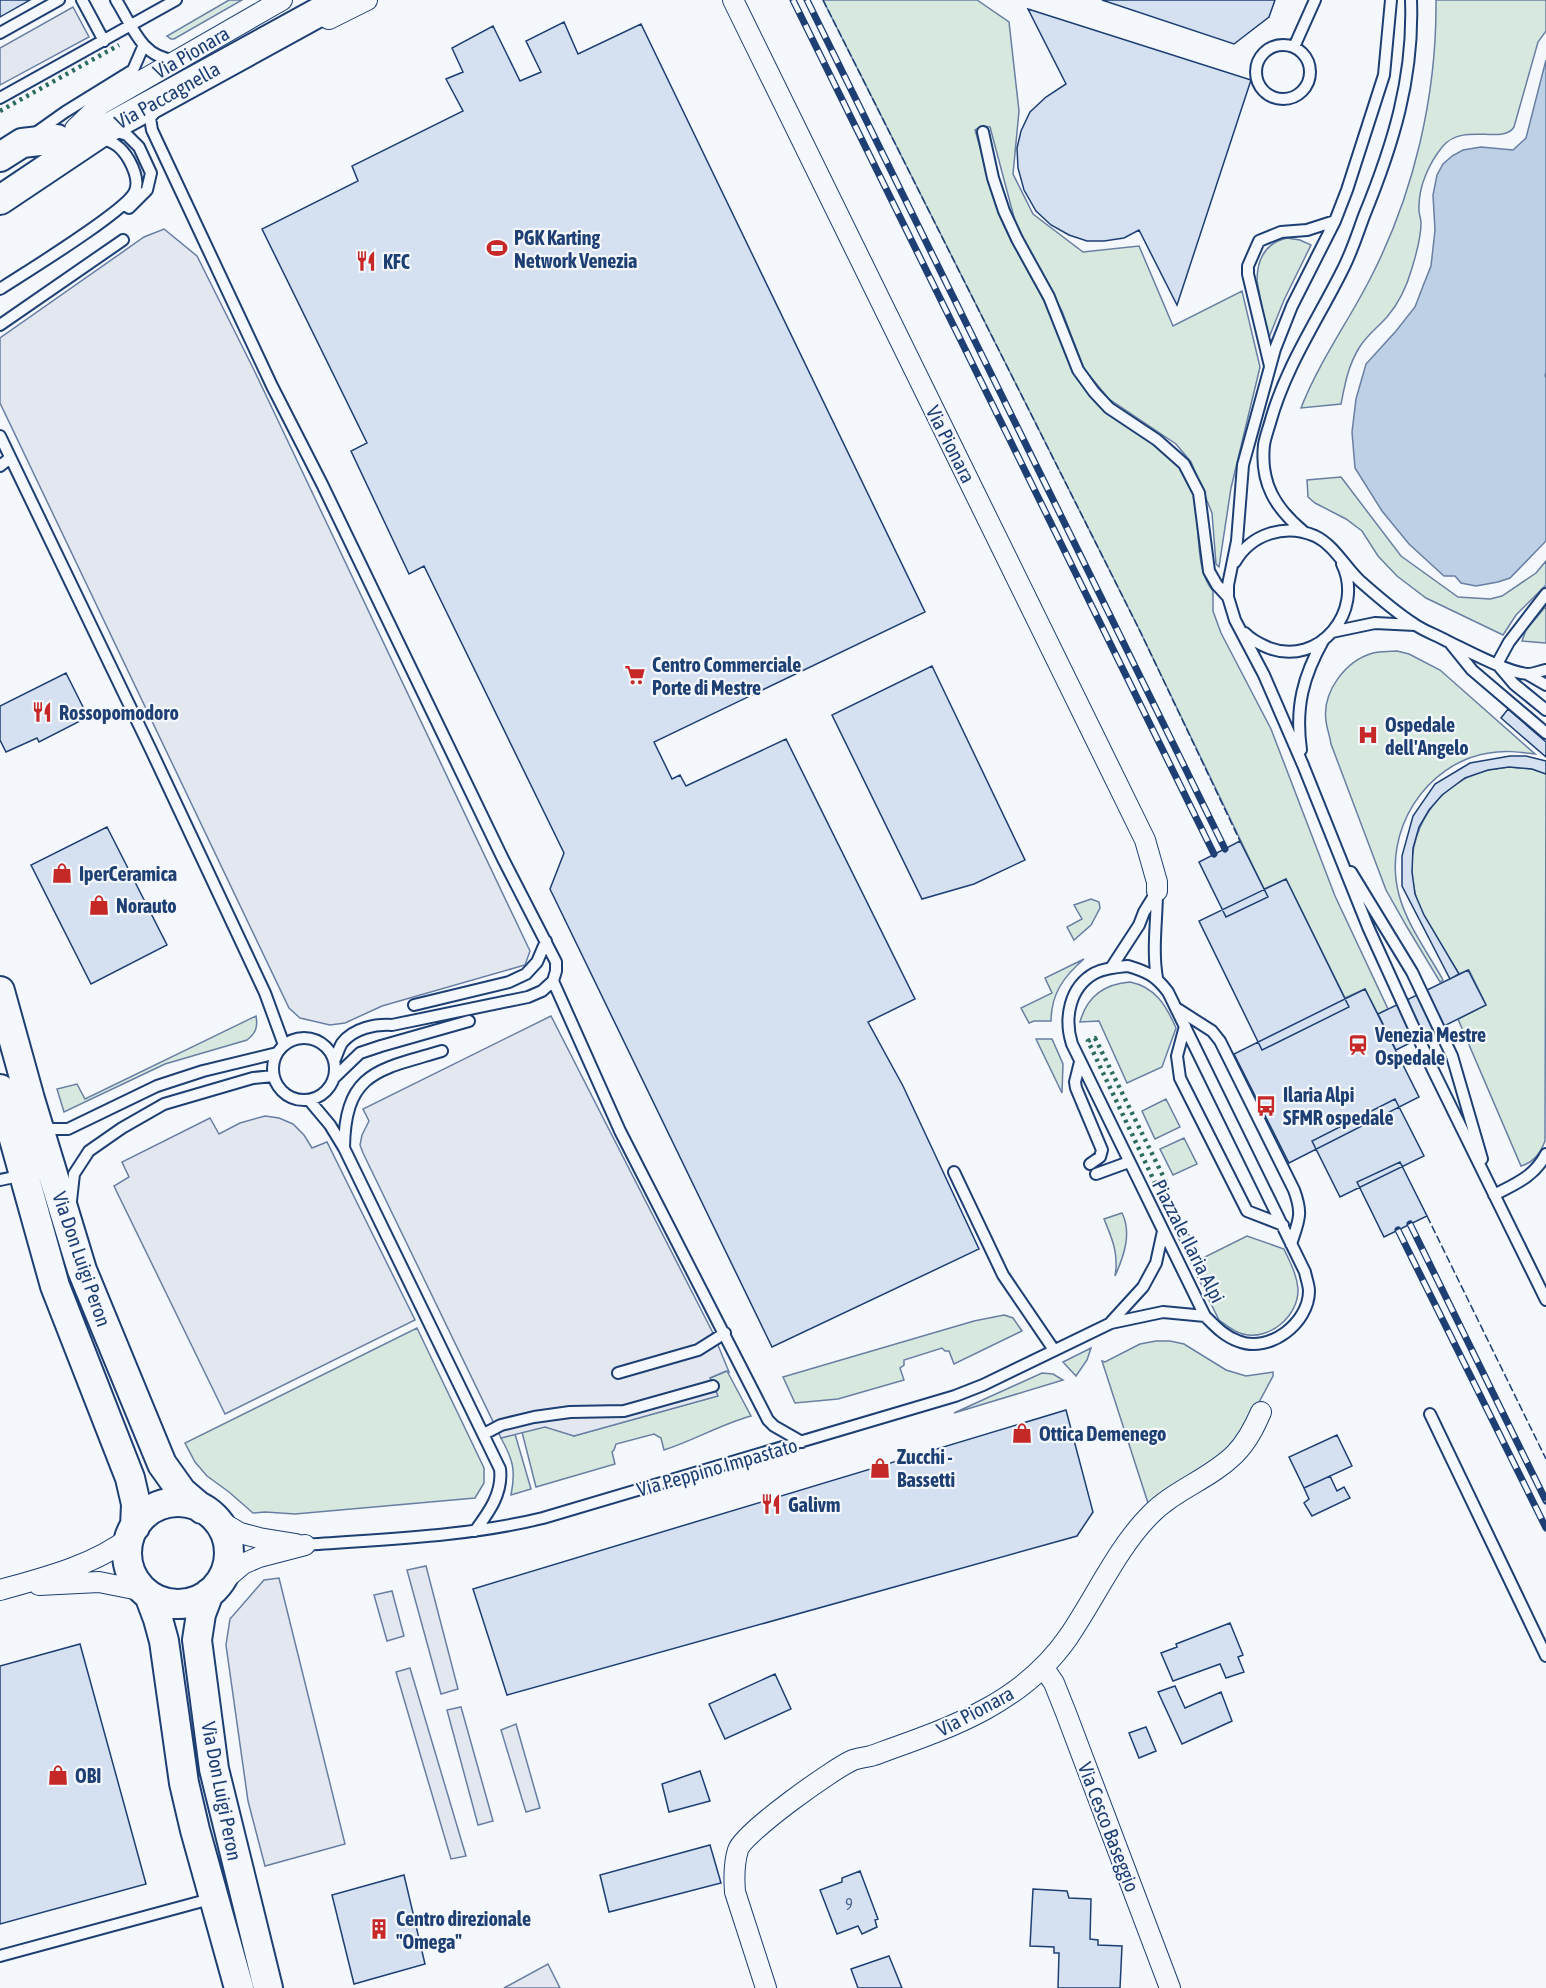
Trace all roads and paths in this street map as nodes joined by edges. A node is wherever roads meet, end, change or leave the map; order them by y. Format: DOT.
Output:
graph roads {
  1 [pos="59,0"];
  2 [pos="82,0"];
  3 [pos="116,0"];
  4 [pos="176,0"];
  5 [pos="282,0"];
  6 [pos="316,0"];
  7 [pos="341,0"];
  8 [pos="367,0"];
  9 [pos="733,0"];
  10 [pos="1315,0"];
  11 [pos="1391,0"];
  12 [pos="1411,0"];
  13 [pos="131,25"];
  14 [pos="297,25"];
  15 [pos="0,33"];
  16 [pos="104,41"];
  17 [pos="143,46"];
  18 [pos="1294,47"];
  19 [pos="177,60"];
  20 [pos="175,92"];
  21 [pos="0,98"];
  22 [pos="78,130"];
  23 [pos="983,132"];
  24 [pos="11,150"];
  25 [pos="0,176"];
  26 [pos="0,200"];
  27 [pos="102,221"];
  28 [pos="1335,221"];
  29 [pos="123,240"];
  30 [pos="0,289"];
  31 [pos="0,325"];
  32 [pos="1270,368"];
  33 [pos="0,436"];
  34 [pos="10,458"];
  35 [pos="0,466"];
  36 [pos="1304,532"];
  37 [pos="1340,559"];
  38 [pos="1231,569"];
  39 [pos="1546,594"];
  40 [pos="1228,597"];
  41 [pos="1235,620"];
  42 [pos="1415,625"];
  43 [pos="1328,636"];
  44 [pos="1449,642"];
  45 [pos="1497,664"];
  46 [pos="1546,670"];
  47 [pos="1527,674"];
  48 [pos="1546,685"];
  49 [pos="1546,710"];
  50 [pos="1546,733"];
  51 [pos="1303,765"];
  52 [pos="1333,843"];
  53 [pos="1157,891"];
  54 [pos="546,941"];
  55 [pos="1111,968"];
  56 [pos="1157,978"];
  57 [pos="553,981"];
  58 [pos="0,991"];
  59 [pos="414,1005"];
  60 [pos="1176,1008"];
  61 [pos="470,1021"];
  62 [pos="1185,1026"];
  63 [pos="281,1049"];
  64 [pos="442,1052"];
  65 [pos="334,1061"];
  66 [pos="1080,1062"];
  67 [pos="273,1076"];
  68 [pos="334,1078"];
  69 [pos="0,1089"];
  70 [pos="309,1100"];
  71 [pos="37,1118"];
  72 [pos="344,1148"];
  73 [pos="1546,1154"];
  74 [pos="1129,1162"];
  75 [pos="1090,1164"];
  76 [pos="954,1172"];
  77 [pos="1096,1174"];
  78 [pos="12,1178"];
  79 [pos="1492,1191"];
  80 [pos="68,1226"];
  81 [pos="1283,1226"];
  82 [pos="1163,1231"];
  83 [pos="1292,1244"];
  84 [pos="1546,1300"];
  85 [pos="1205,1316"];
  86 [pos="1110,1323"];
  87 [pos="725,1333"];
  88 [pos="1054,1350"];
  89 [pos="618,1374"];
  90 [pos="713,1386"];
  91 [pos="1261,1412"];
  92 [pos="1430,1414"];
  93 [pos="484,1434"];
  94 [pos="802,1442"];
  95 [pos="209,1514"];
  96 [pos="476,1531"];
  97 [pos="132,1532"];
  98 [pos="305,1545"];
  99 [pos="5,1589"];
  100 [pos="213,1589"];
  101 [pos="146,1593"];
  102 [pos="1546,1656"];
  103 [pos="1044,1668"];
  104 [pos="214,1898"];
  105 [pos="0,1956"];
  106 [pos="239,1988"];
  107 [pos="268,1988"];
  108 [pos="766,1988"];
  109 [pos="1170,1988"];
  1 -- 15 [label="lane"];
  2 -- 16 [label="lane"];
  3 -- 13 [label="lane"];
  4 -- 13 [label="lane"];
  5 -- 19 [label="street, Via Pionara"];
  6 -- 22 [label="street, Via Paccagnella"];
  7 -- 14 [label="street, Via Paccagnella"];
  8 -- 14 [label="street"];
  9 -- 53 [label="street, Via Pionara"];
  10 -- 18 [label="lane"];
  11 -- 28 [label="lane"];
  12 -- 36 [label="lane"];
  13 -- 16 [label="lane"];
  13 -- 17 [label="lane"];
  14 -- 20 [label="street, Via Paccagnella"];
  16 -- 21 [label="lane"];
  17 -- 19 [label="lane"];
  17 -- 22 [label="lane"];
  18 -- 18 [label="lane"];
  19 -- 22 [label="street, Via Pionara"];
  20 -- 22 [label="street, Via Paccagnella"];
  20 -- 54 [label="lane"];
  22 -- 24 [label="street"];
  22 -- 25 [label="street, Via Paccagnella"];
  22 -- 26 [label="street, Via Paccagnella"];
  22 -- 27 [label="lane"];
  22 -- 27 [label="lane"];
  23 -- 40 [label="lane"];
  27 -- 30 [label="lane"];
  28 -- 32 [label="lane"];
  28 -- 32 [label="lane"];
  29 -- 31 [label="lane"];
  32 -- 38 [label="lane"];
  33 -- 34 [label="lane"];
  34 -- 35 [label="lane"];
  34 -- 63 [label="lane"];
  36 -- 37 [label="lane"];
  36 -- 38 [label="lane"];
  37 -- 42 [label="lane"];
  37 -- 43 [label="lane"];
  38 -- 40 [label="lane"];
  39 -- 45 [label="lane"];
  40 -- 41 [label="lane"];
  41 -- 43 [label="lane"];
  41 -- 51 [label="lane"];
  42 -- 43 [label="lane"];
  42 -- 44 [label="lane"];
  43 -- 51 [label="lane"];
  44 -- 45 [label="lane"];
  44 -- 50 [label="lane"];
  45 -- 47 [label="lane"];
  45 -- 49 [label="lane"];
  46 -- 47 [label="lane"];
  47 -- 48 [label="lane"];
  51 -- 52 [label="lane"];
  52 -- 79 [label="lane"];
  52 -- 79 [label="lane"];
  53 -- 55 [label="lane"];
  53 -- 56 [label="lane, Via Pionara"];
  54 -- 57 [label="lane"];
  54 -- 59 [label="lane"];
  55 -- 56 [label="lane"];
  55 -- 66 [label="lane, Piazzale Ilaria Alpi"];
  56 -- 60 [label="lane, Piazzale Ilaria Alpi"];
  57 -- 65 [label="lane"];
  57 -- 87 [label="lane"];
  58 -- 71 [label="street, Via Don Luigi Peron"];
  60 -- 62 [label="lane, Piazzale Ilaria Alpi"];
  60 -- 83 [label="lane"];
  61 -- 68 [label="lane"];
  62 -- 81 [label="lane, Piazzale Ilaria Alpi"];
  62 -- 81 [label="lane"];
  63 -- 65 [label="lane"];
  63 -- 67 [label="lane"];
  63 -- 71 [label="lane"];
  64 -- 72 [label="lane"];
  65 -- 68 [label="lane"];
  66 -- 74 [label="lane, Piazzale Ilaria Alpi"];
  66 -- 75 [label="lane"];
  67 -- 70 [label="lane"];
  67 -- 80 [label="lane"];
  68 -- 70 [label="lane"];
  69 -- 78 [label="street, Via Don Luigi Peron"];
  70 -- 72 [label="lane"];
  71 -- 80 [label="street, Via Don Luigi Peron"];
  72 -- 93 [label="lane"];
  73 -- 79 [label="lane"];
  74 -- 77 [label="lane"];
  74 -- 82 [label="lane, Piazzale Ilaria Alpi"];
  76 -- 88 [label="lane"];
  78 -- 97 [label="street, Via Don Luigi Peron"];
  79 -- 84 [label="lane"];
  80 -- 95 [label="street, Via Don Luigi Peron"];
  81 -- 83 [label="lane, Piazzale Ilaria Alpi"];
  82 -- 85 [label="lane, Piazzale Ilaria Alpi"];
  82 -- 86 [label="lane, Via Peppino Impastato"];
  83 -- 85 [label="lane, Piazzale Ilaria Alpi"];
  85 -- 86 [label="lane, Via Peppino Impastato"];
  86 -- 88 [label="lane, Via Peppino Impastato"];
  87 -- 89 [label="lane"];
  87 -- 94 [label="lane"];
  88 -- 94 [label="lane, Via Peppino Impastato"];
  90 -- 93 [label="lane"];
  91 -- 103 [label="street, Via Pionara"];
  92 -- 102 [label="lane"];
  93 -- 96 [label="lane"];
  94 -- 96 [label="lane, Via Peppino Impastato"];
  95 -- 97 [label="street"];
  95 -- 98 [label="street, Via Peppino Impastato"];
  95 -- 100 [label="street"];
  96 -- 98 [label="lane, Via Peppino Impastato"];
  97 -- 99 [label="street"];
  97 -- 101 [label="street"];
  98 -- 100 [label="street, Via Peppino Impastato"];
  99 -- 101 [label="street"];
  100 -- 101 [label="street"];
  100 -- 107 [label="street, Via Don Luigi Peron"];
  101 -- 104 [label="street, Via Don Luigi Peron"];
  103 -- 108 [label="street, Via Pionara"];
  103 -- 109 [label="street, Via Cesco Baseggio"];
  104 -- 105 [label="lane"];
  104 -- 106 [label="street, Via Don Luigi Peron"];
}
